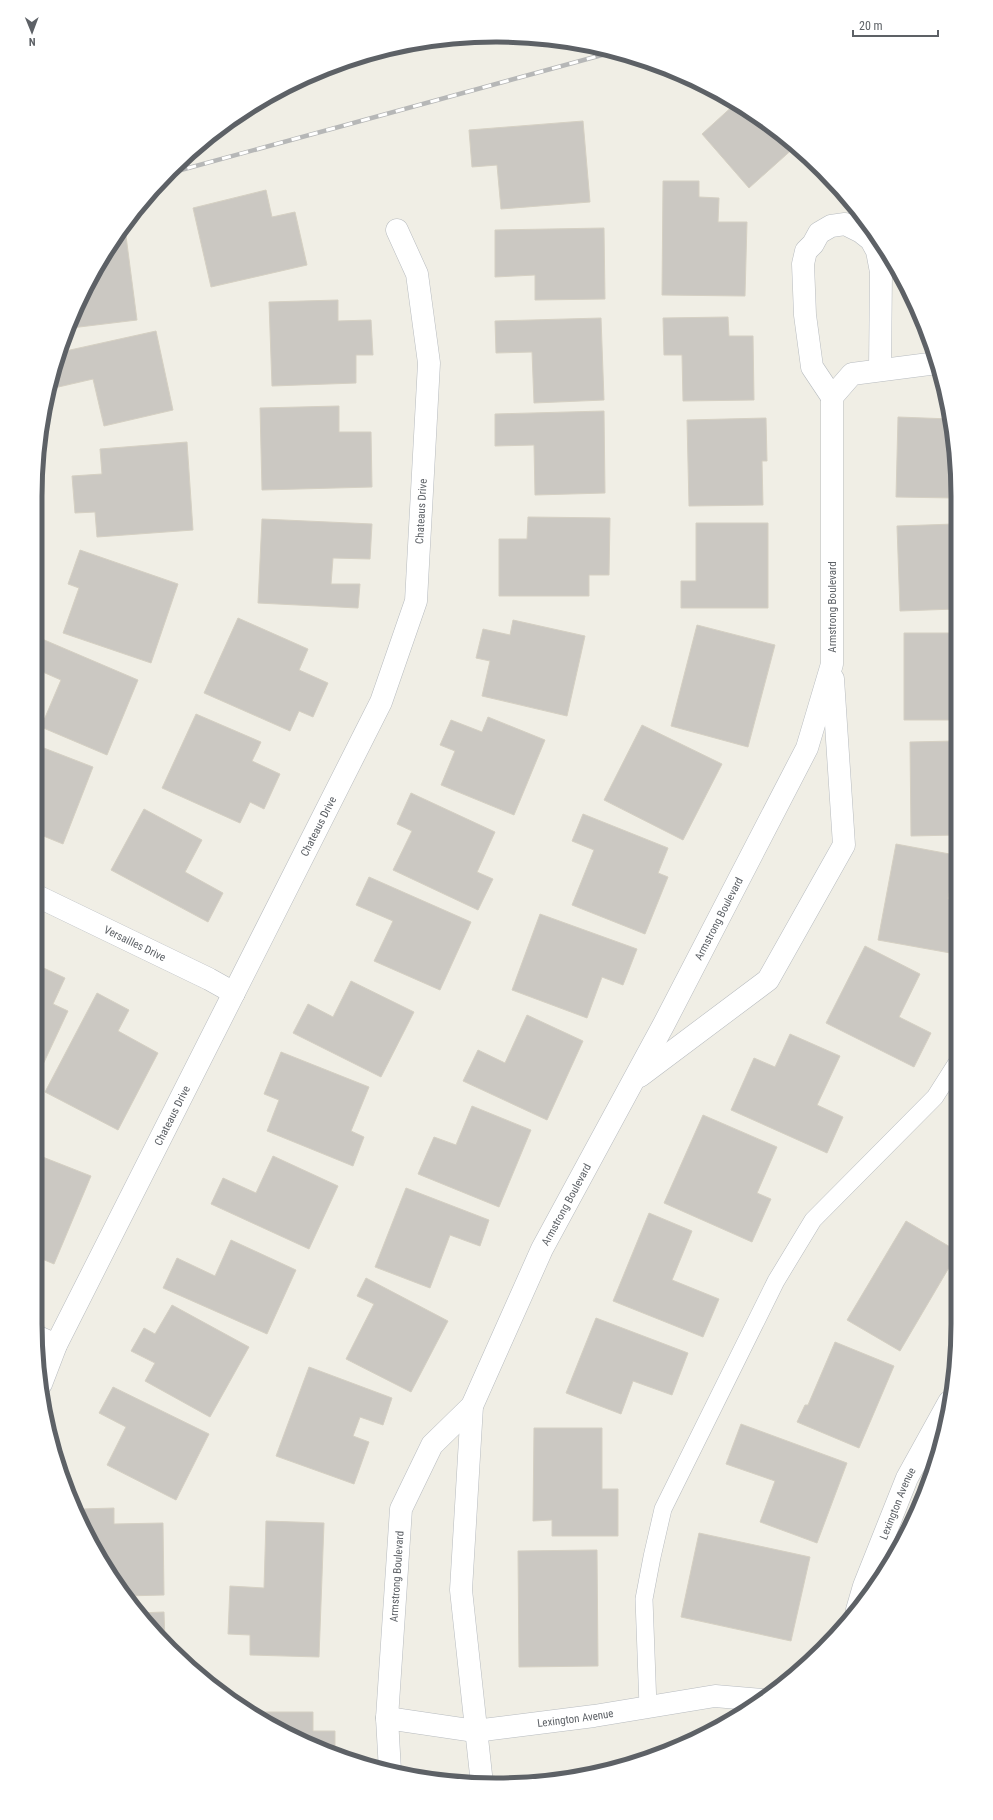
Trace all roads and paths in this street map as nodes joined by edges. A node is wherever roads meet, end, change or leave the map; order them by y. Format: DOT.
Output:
graph roads {
  1 [pos="396,230"];
  2 [pos="931,364"];
  3 [pos="880,370"];
  4 [pos="832,397"];
  5 [pos="832,664"];
  6 [pos="42,899"];
  7 [pos="234,993"];
  8 [pos="951,1072"];
  9 [pos="634,1080"];
  10 [pos="46,1341"];
  11 [pos="44,1360"];
  12 [pos="472,1406"];
  13 [pos="941,1416"];
  14 [pos="862,1593"];
  15 [pos="752,1699"];
  16 [pos="648,1707"];
  17 [pos="387,1718"];
  18 [pos="475,1731"];
  19 [pos="390,1765"];
  20 [pos="481,1777"];
  1 -- 7 [label="street, Chateaus Drive"];
  2 -- 3 [label="street"];
  3 -- 4 [label="street"];
  3 -- 4 [label="street"];
  4 -- 5 [label="street, Armstrong Boulevard"];
  5 -- 9 [label="street, Armstrong Boulevard"];
  5 -- 9 [label="street"];
  6 -- 7 [label="street, Versailles Drive"];
  7 -- 10 [label="street, Chateaus Drive"];
  8 -- 16 [label="lane"];
  9 -- 12 [label="street, Armstrong Boulevard"];
  10 -- 11 [label="street, Chateaus Drive"];
  12 -- 17 [label="street, Armstrong Boulevard"];
  12 -- 18 [label="street, Armstrong Boulevard"];
  13 -- 14 [label="street, Lexington Avenue"];
  15 -- 16 [label="street, Lexington Avenue"];
  16 -- 18 [label="street, Lexington Avenue"];
  17 -- 18 [label="street, Lexington Avenue"];
  17 -- 19 [label="street, Armstrong Boulevard"];
  18 -- 20 [label="street, Armstrong Boulevard"];
}
